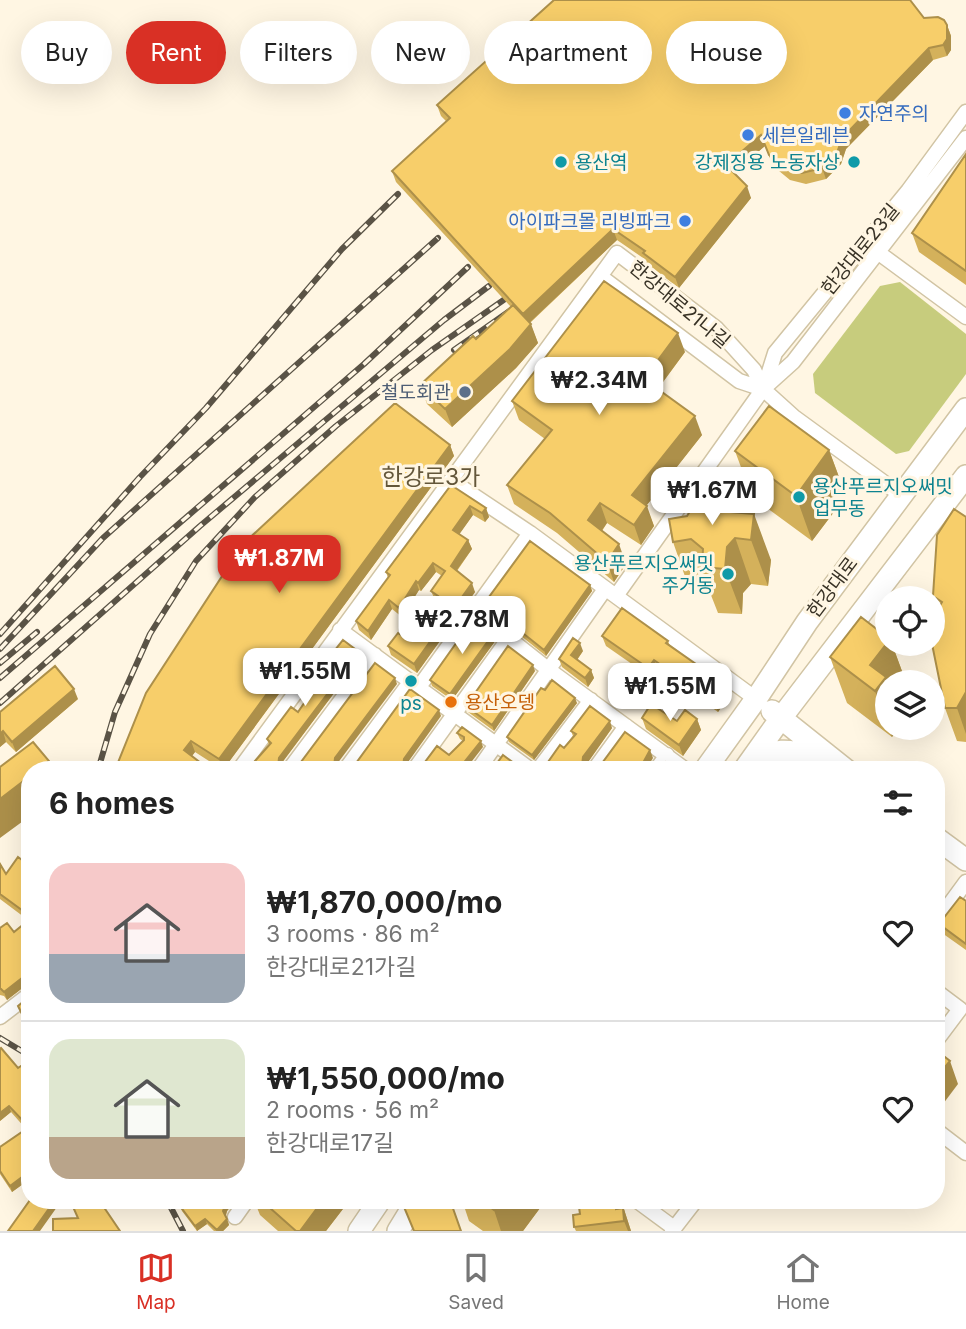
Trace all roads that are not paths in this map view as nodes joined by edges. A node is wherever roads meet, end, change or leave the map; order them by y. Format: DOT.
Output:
graph roads {
  1 [pos="966,112"];
  2 [pos="966,138"];
  3 [pos="865,243"];
  4 [pos="878,252"];
  5 [pos="600,276"];
  6 [pos="966,317"];
  7 [pos="763,389"];
  8 [pos="966,409"];
  9 [pos="966,476"];
  10 [pos="452,481"];
  11 [pos="901,495"];
  12 [pos="530,533"];
  13 [pos="611,593"];
  14 [pos="473,610"];
  15 [pos="340,630"];
  16 [pos="509,638"];
  17 [pos="375,655"];
  18 [pos="549,670"];
  19 [pos="415,684"];
  20 [pos="756,699"];
  21 [pos="591,700"];
  22 [pos="453,715"];
  23 [pos="781,718"];
  24 [pos="626,726"];
  25 [pos="496,745"];
  26 [pos="667,755"];
  27 [pos="245,761"];
  28 [pos="296,761"];
  29 [pos="352,761"];
  30 [pos="420,761"];
  31 [pos="484,761"];
  32 [pos="518,761"];
  33 [pos="545,761"];
  34 [pos="601,761"];
  35 [pos="663,761"];
  36 [pos="675,761"];
  37 [pos="711,761"];
  38 [pos="751,761"];
  39 [pos="757,761"];
  40 [pos="823,761"];
  41 [pos="831,761"];
  42 [pos="945,845"];
  43 [pos="966,860"];
  44 [pos="966,882"];
  45 [pos="945,911"];
  46 [pos="945,998"];
  47 [pos="21,1000"];
  48 [pos="3,1011"];
  49 [pos="945,1029"];
  50 [pos="945,1137"];
  51 [pos="966,1153"];
  52 [pos="241,1209"];
  53 [pos="374,1209"];
  54 [pos="412,1209"];
  55 [pos="647,1209"];
  56 [pos="689,1209"];
  57 [pos="235,1217"];
  58 [pos="673,1229"];
  59 [pos="359,1231"];
  60 [pos="398,1231"];
  1 -- 3 [label="street, 한강대로23길"];
  2 -- 4 [label="street, 한강대로23길"];
  3 -- 4 [label="street"];
  3 -- 7 [label="street, 한강대로23길"];
  4 -- 6 [label="street"];
  4 -- 7 [label="street, 한강대로23길"];
  5 -- 7 [label="street, 한강대로21나길"];
  5 -- 7 [label="street, 한강대로21나길"];
  5 -- 10 [label="street, 한강대로21나길"];
  7 -- 11 [label="street"];
  7 -- 13 [label="street, 한강대로23길"];
  8 -- 11 [label="main road, 한강대로"];
  9 -- 23 [label="main road, 한강대로"];
  10 -- 12 [label="street"];
  10 -- 15 [label="street, 한강대로21나길"];
  11 -- 20 [label="main road, 한강대로"];
  12 -- 13 [label="street"];
  12 -- 14 [label="street"];
  13 -- 18 [label="street, 한강대로23길"];
  13 -- 20 [label="street"];
  14 -- 16 [label="street"];
  14 -- 19 [label="street"];
  15 -- 17 [label="street"];
  15 -- 27 [label="street, 한강대로21나길"];
  16 -- 18 [label="street"];
  16 -- 22 [label="street"];
  17 -- 19 [label="street"];
  17 -- 28 [label="street"];
  18 -- 21 [label="street"];
  18 -- 25 [label="street, 한강대로23길"];
  19 -- 22 [label="street"];
  19 -- 29 [label="street"];
  20 -- 23 [label="main road"];
  20 -- 37 [label="main road, 한강대로"];
  21 -- 24 [label="street"];
  21 -- 33 [label="street"];
  22 -- 25 [label="street"];
  22 -- 30 [label="street"];
  23 -- 38 [label="main road, 한강대로"];
  23 -- 41 [label="main road"];
  24 -- 26 [label="street"];
  24 -- 34 [label="street"];
  25 -- 31 [label="street, 한강대로23길"];
  25 -- 32 [label="street"];
  26 -- 35 [label="street"];
  26 -- 36 [label="street"];
  39 -- 40 [label="main road"];
  42 -- 43 [label="main road"];
  44 -- 45 [label="street"];
  46 -- 49 [label="street"];
  47 -- 48 [label="street"];
  50 -- 51 [label="street"];
  52 -- 57 [label="street"];
  53 -- 59 [label="main road"];
  54 -- 60 [label="main road"];
  55 -- 58 [label="street"];
  56 -- 58 [label="street"];
}
